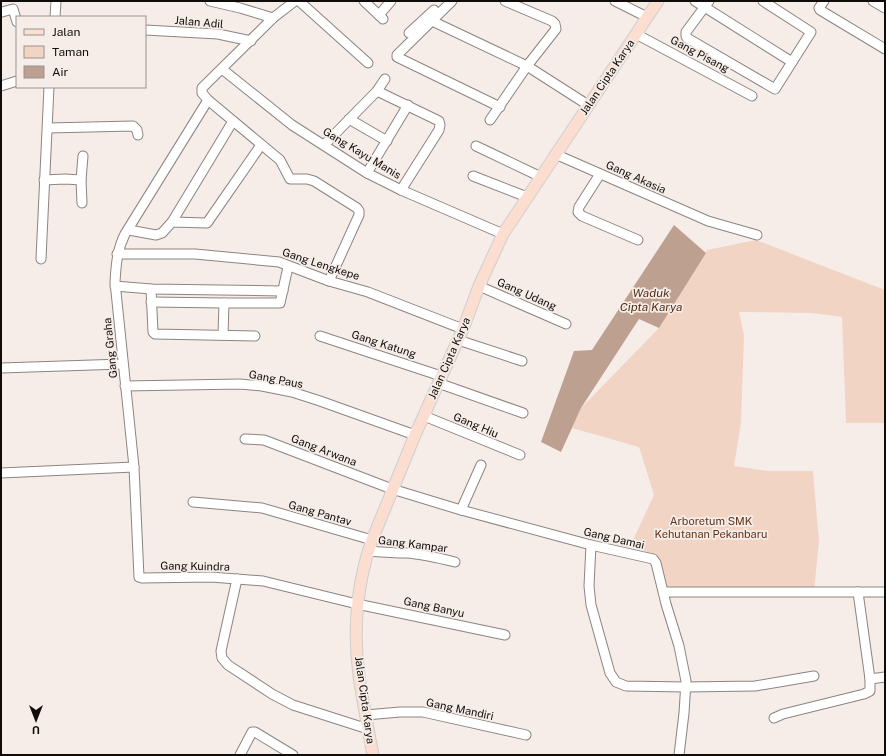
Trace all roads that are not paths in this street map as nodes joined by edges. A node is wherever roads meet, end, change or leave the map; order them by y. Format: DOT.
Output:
graph roads {
  1 [pos="56,1"];
  2 [pos="210,1"];
  3 [pos="295,1"];
  4 [pos="299,1"];
  5 [pos="364,1"];
  6 [pos="391,1"];
  7 [pos="444,1"];
  8 [pos="452,1"];
  9 [pos="505,1"];
  10 [pos="615,1"];
  11 [pos="658,1"];
  12 [pos="695,1"];
  13 [pos="763,1"];
  14 [pos="824,1"];
  15 [pos="707,4"];
  16 [pos="2,12"];
  17 [pos="55,16"];
  18 [pos="273,18"];
  19 [pos="647,18"];
  20 [pos="16,19"];
  21 [pos="432,21"];
  22 [pos="146,30"];
  23 [pos="409,33"];
  24 [pos="636,34"];
  25 [pos="251,41"];
  26 [pos="885,49"];
  27 [pos="792,62"];
  28 [pos="368,63"];
  29 [pos="527,66"];
  30 [pos="222,69"];
  31 [pos="385,79"];
  32 [pos="16,81"];
  33 [pos="1,86"];
  34 [pos="49,88"];
  35 [pos="377,91"];
  36 [pos="752,96"];
  37 [pos="208,100"];
  38 [pos="408,105"];
  39 [pos="588,105"];
  40 [pos="500,107"];
  41 [pos="349,119"];
  42 [pos="490,120"];
  43 [pos="233,121"];
  44 [pos="48,128"];
  45 [pos="138,135"];
  46 [pos="387,141"];
  47 [pos="261,145"];
  48 [pos="324,145"];
  49 [pos="476,146"];
  50 [pos="555,154"];
  51 [pos="83,156"];
  52 [pos="367,173"];
  53 [pos="600,174"];
  54 [pos="473,176"];
  55 [pos="541,176"];
  56 [pos="44,180"];
  57 [pos="81,180"];
  58 [pos="401,190"];
  59 [pos="527,197"];
  60 [pos="82,203"];
  61 [pos="172,222"];
  62 [pos="129,230"];
  63 [pos="503,234"];
  64 [pos="757,234"];
  65 [pos="638,240"];
  66 [pos="117,254"];
  67 [pos="41,259"];
  68 [pos="288,267"];
  69 [pos="328,281"];
  70 [pos="116,286"];
  71 [pos="479,286"];
  72 [pos="151,289"];
  73 [pos="283,291"];
  74 [pos="151,302"];
  75 [pos="224,303"];
  76 [pos="566,324"];
  77 [pos="463,330"];
  78 [pos="223,335"];
  79 [pos="255,336"];
  80 [pos="320,336"];
  81 [pos="458,340"];
  82 [pos="522,362"];
  83 [pos="123,364"];
  84 [pos="1,368"];
  85 [pos="440,379"];
  86 [pos="125,386"];
  87 [pos="523,413"];
  88 [pos="424,416"];
  89 [pos="415,435"];
  90 [pos="245,439"];
  91 [pos="520,455"];
  92 [pos="481,465"];
  93 [pos="134,467"];
  94 [pos="1,474"];
  95 [pos="392,489"];
  96 [pos="193,502"];
  97 [pos="460,510"];
  98 [pos="372,540"];
  99 [pos="591,545"];
  100 [pos="368,551"];
  101 [pos="455,562"];
  102 [pos="236,579"];
  103 [pos="664,592"];
  104 [pos="858,592"];
  105 [pos="885,592"];
  106 [pos="357,604"];
  107 [pos="505,635"];
  108 [pos="814,676"];
  109 [pos="885,677"];
  110 [pos="870,679"];
  111 [pos="686,687"];
  112 [pos="366,715"];
  113 [pos="774,718"];
  114 [pos="368,729"];
  115 [pos="526,735"];
  116 [pos="281,752"];
  117 [pos="240,755"];
  118 [pos="293,755"];
  119 [pos="373,755"];
  120 [pos="680,755"];
  1 -- 17 [label="street"];
  2 -- 18 [label="street"];
  3 -- 18 [label="street"];
  4 -- 28 [label="street"];
  5 -- 6 [label="street"];
  7 -- 23 [label="street"];
  8 -- 21 [label="street"];
  9 -- 29 [label="street"];
  10 -- 19 [label="street"];
  11 -- 19 [label="main road, Jalan Cipta Karya"];
  12 -- 15 [label="street"];
  13 -- 27 [label="street"];
  14 -- 26 [label="street"];
  15 -- 27 [label="street"];
  15 -- 27 [label="street"];
  16 -- 20 [label="street"];
  18 -- 25 [label="street"];
  19 -- 24 [label="main road, Jalan Cipta Karya"];
  21 -- 29 [label="street"];
  21 -- 40 [label="street"];
  22 -- 25 [label="street, Jalan Adil"];
  24 -- 36 [label="street, Gang Pisang"];
  24 -- 39 [label="main road, Jalan Cipta Karya"];
  25 -- 30 [label="street"];
  29 -- 39 [label="street"];
  29 -- 40 [label="street"];
  30 -- 37 [label="street"];
  30 -- 48 [label="street, Gang Kayu Manis"];
  31 -- 35 [label="street"];
  32 -- 33 [label="street"];
  34 -- 44 [label="street"];
  35 -- 38 [label="street"];
  35 -- 41 [label="street"];
  37 -- 43 [label="street"];
  37 -- 62 [label="street, Gang Graha"];
  38 -- 46 [label="street"];
  38 -- 58 [label="street"];
  39 -- 50 [label="main road, Jalan Cipta Karya"];
  40 -- 42 [label="street"];
  41 -- 46 [label="street"];
  41 -- 48 [label="street"];
  43 -- 47 [label="street"];
  43 -- 61 [label="street"];
  44 -- 45 [label="street"];
  44 -- 56 [label="street"];
  46 -- 52 [label="street"];
  47 -- 61 [label="street"];
  47 -- 69 [label="street"];
  48 -- 52 [label="street, Gang Kayu Manis"];
  49 -- 55 [label="street"];
  50 -- 53 [label="street, Gang Akasia"];
  50 -- 55 [label="main road, Jalan Cipta Karya"];
  51 -- 57 [label="street"];
  52 -- 58 [label="street, Gang Kayu Manis"];
  53 -- 64 [label="street, Gang Akasia"];
  53 -- 65 [label="street"];
  54 -- 59 [label="street"];
  55 -- 59 [label="main road, Jalan Cipta Karya"];
  56 -- 57 [label="street"];
  56 -- 67 [label="street"];
  57 -- 60 [label="street"];
  58 -- 63 [label="street, Gang Kayu Manis"];
  59 -- 63 [label="main road, Jalan Cipta Karya"];
  61 -- 62 [label="street"];
  62 -- 66 [label="street, Gang Graha"];
  63 -- 71 [label="main road, Jalan Cipta Karya"];
  66 -- 68 [label="street, Gang Lengkepe"];
  66 -- 70 [label="street, Gang Graha"];
  68 -- 69 [label="street, Gang Lengkepe"];
  68 -- 73 [label="street"];
  69 -- 77 [label="street, Gang Lengkepe"];
  70 -- 72 [label="street"];
  70 -- 83 [label="street, Gang Graha"];
  71 -- 76 [label="street, Gang Udang"];
  71 -- 77 [label="main road, Jalan Cipta Karya"];
  72 -- 73 [label="street"];
  72 -- 74 [label="street"];
  73 -- 75 [label="street"];
  74 -- 75 [label="street"];
  74 -- 78 [label="street"];
  75 -- 78 [label="street"];
  77 -- 81 [label="main road, Jalan Cipta Karya"];
  78 -- 79 [label="street"];
  80 -- 85 [label="street, Gang Katung"];
  81 -- 82 [label="street"];
  81 -- 85 [label="main road, Jalan Cipta Karya"];
  83 -- 84 [label="street"];
  83 -- 86 [label="street, Gang Graha"];
  85 -- 87 [label="street, Gang Katung"];
  85 -- 88 [label="main road, Jalan Cipta Karya"];
  86 -- 89 [label="street, Gang Paus"];
  86 -- 93 [label="street, Gang Graha"];
  88 -- 89 [label="main road, Jalan Cipta Karya"];
  88 -- 91 [label="street, Gang Hiu"];
  89 -- 95 [label="main road, Jalan Cipta Karya"];
  90 -- 95 [label="street, Gang Arwana"];
  92 -- 97 [label="street"];
  93 -- 94 [label="street"];
  93 -- 102 [label="street, Gang Kuindra"];
  95 -- 97 [label="street, Gang Damai"];
  95 -- 98 [label="main road, Jalan Cipta Karya"];
  96 -- 98 [label="street, Gang Pantav"];
  97 -- 99 [label="street, Gang Damai"];
  98 -- 100 [label="main road, Jalan Cipta Karya"];
  99 -- 103 [label="street, Gang Damai"];
  99 -- 111 [label="street"];
  100 -- 101 [label="street, Gang Kampar"];
  100 -- 106 [label="main road, Jalan Cipta Karya"];
  102 -- 106 [label="street, Gang Kuindra"];
  102 -- 114 [label="street"];
  103 -- 104 [label="street"];
  103 -- 111 [label="street"];
  104 -- 105 [label="street"];
  104 -- 110 [label="street"];
  106 -- 107 [label="street, Gang Banyu"];
  106 -- 112 [label="main road, Jalan Cipta Karya"];
  108 -- 111 [label="street"];
  109 -- 110 [label="street"];
  110 -- 113 [label="street"];
  111 -- 120 [label="street"];
  112 -- 114 [label="main road, Jalan Cipta Karya"];
  112 -- 115 [label="street, Gang Mandiri"];
  114 -- 119 [label="main road, Jalan Cipta Karya"];
  116 -- 117 [label="street"];
  116 -- 118 [label="street"];
}
